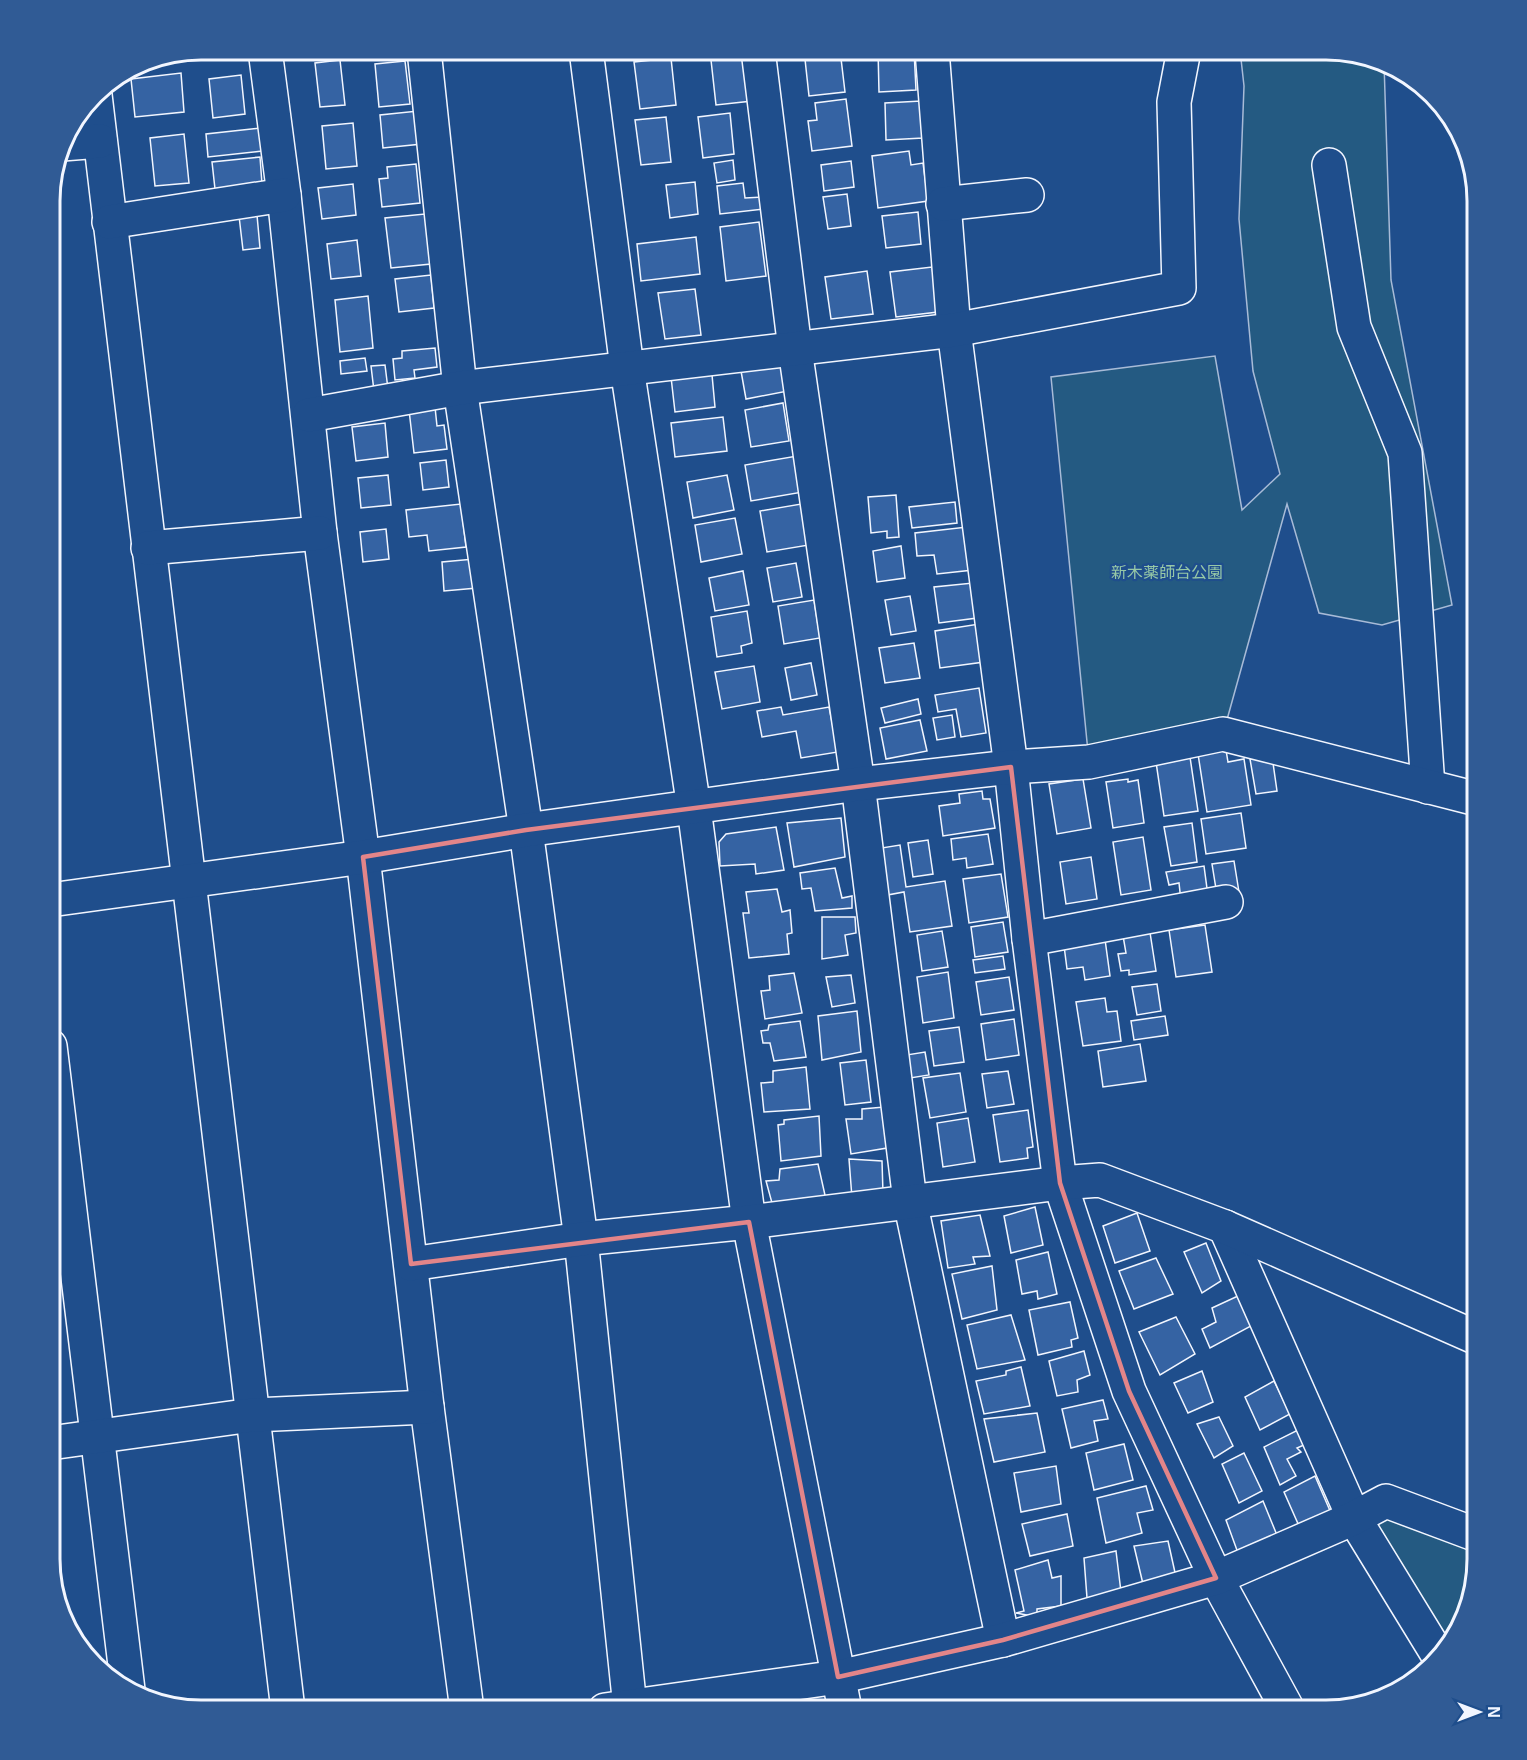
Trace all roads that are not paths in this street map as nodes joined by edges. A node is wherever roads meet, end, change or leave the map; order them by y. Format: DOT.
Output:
graph roads {
  1 [pos="266,60"];
  2 [pos="425,60"];
  3 [pos="587,60"];
  4 [pos="759,60"];
  5 [pos="933,60"];
  6 [pos="1182,60"];
  7 [pos="96,107"];
  8 [pos="100,141"];
  9 [pos="73,143"];
  10 [pos="1329,165"];
  11 [pos="284,195"];
  12 [pos="1027,195"];
  13 [pos="943,204"];
  14 [pos="110,222"];
  15 [pos="954,330"];
  16 [pos="795,349"];
  17 [pos="627,368"];
  18 [pos="460,388"];
  19 [pos="309,415"];
  20 [pos="320,533"];
  21 [pos="148,548"];
  22 [pos="1011,767"];
  23 [pos="858,784"];
  24 [pos="1428,787"];
  25 [pos="1467,797"];
  26 [pos="694,808"];
  27 [pos="526,830"];
  28 [pos="363,857"];
  29 [pos="188,882"];
  30 [pos="60,899"];
  31 [pos="1226,902"];
  32 [pos="1029,939"];
  33 [pos="60,1128"];
  34 [pos="1060,1183"];
  35 [pos="910,1201"];
  36 [pos="749,1222"];
  37 [pos="1225,1227"];
  38 [pos="581,1239"];
  39 [pos="411,1264"];
  40 [pos="1467,1333"];
  41 [pos="428,1407"];
  42 [pos="252,1415"];
  43 [pos="98,1438"];
  44 [pos="60,1442"];
  45 [pos="1354,1518"];
  46 [pos="1467,1531"];
  47 [pos="1216,1578"];
  48 [pos="1003,1640"];
  49 [pos="1434,1649"];
  50 [pos="838,1677"];
  51 [pos="127,1678"];
  52 [pos="287,1700"];
  53 [pos="466,1700"];
  54 [pos="616,1700"];
  55 [pos="679,1700"];
  56 [pos="843,1700"];
  57 [pos="1283,1700"];
  1 -- 11 [label="street"];
  2 -- 18 [label="street"];
  3 -- 17 [label="street"];
  4 -- 16 [label="street"];
  5 -- 13 [label="street"];
  6 -- 15 [label="street"];
  7 -- 8 [label="street"];
  8 -- 9 [label="street"];
  8 -- 14 [label="street"];
  10 -- 24 [label="street"];
  11 -- 14 [label="street"];
  11 -- 19 [label="street"];
  12 -- 13 [label="street"];
  13 -- 15 [label="street"];
  14 -- 21 [label="street"];
  15 -- 16 [label="street"];
  15 -- 22 [label="street"];
  16 -- 17 [label="street"];
  16 -- 23 [label="street"];
  17 -- 18 [label="street"];
  17 -- 26 [label="street"];
  18 -- 19 [label="street"];
  18 -- 27 [label="street"];
  19 -- 20 [label="street"];
  20 -- 21 [label="street"];
  20 -- 28 [label="street"];
  21 -- 29 [label="street"];
  22 -- 23 [label="street"];
  22 -- 24 [label="street"];
  22 -- 32 [label="street"];
  23 -- 26 [label="street"];
  23 -- 35 [label="street"];
  24 -- 25 [label="street"];
  26 -- 27 [label="street"];
  26 -- 36 [label="street"];
  27 -- 28 [label="street"];
  27 -- 38 [label="street"];
  28 -- 29 [label="street"];
  28 -- 39 [label="street"];
  29 -- 30 [label="street"];
  29 -- 42 [label="street"];
  31 -- 32 [label="street"];
  32 -- 34 [label="street"];
  33 -- 43 [label="street"];
  34 -- 35 [label="street"];
  34 -- 37 [label="street"];
  34 -- 47 [label="street"];
  35 -- 36 [label="street"];
  35 -- 48 [label="street"];
  36 -- 38 [label="street"];
  36 -- 50 [label="street"];
  37 -- 40 [label="street"];
  37 -- 45 [label="street"];
  38 -- 39 [label="street"];
  38 -- 54 [label="street"];
  39 -- 41 [label="street"];
  41 -- 42 [label="street"];
  41 -- 53 [label="street"];
  42 -- 43 [label="street"];
  42 -- 52 [label="street"];
  43 -- 44 [label="street"];
  43 -- 51 [label="street"];
  45 -- 46 [label="street"];
  45 -- 47 [label="street"];
  45 -- 49 [label="street"];
  47 -- 48 [label="street"];
  47 -- 57 [label="street"];
  48 -- 50 [label="street"];
  50 -- 55 [label="street"];
  50 -- 56 [label="street"];
}
